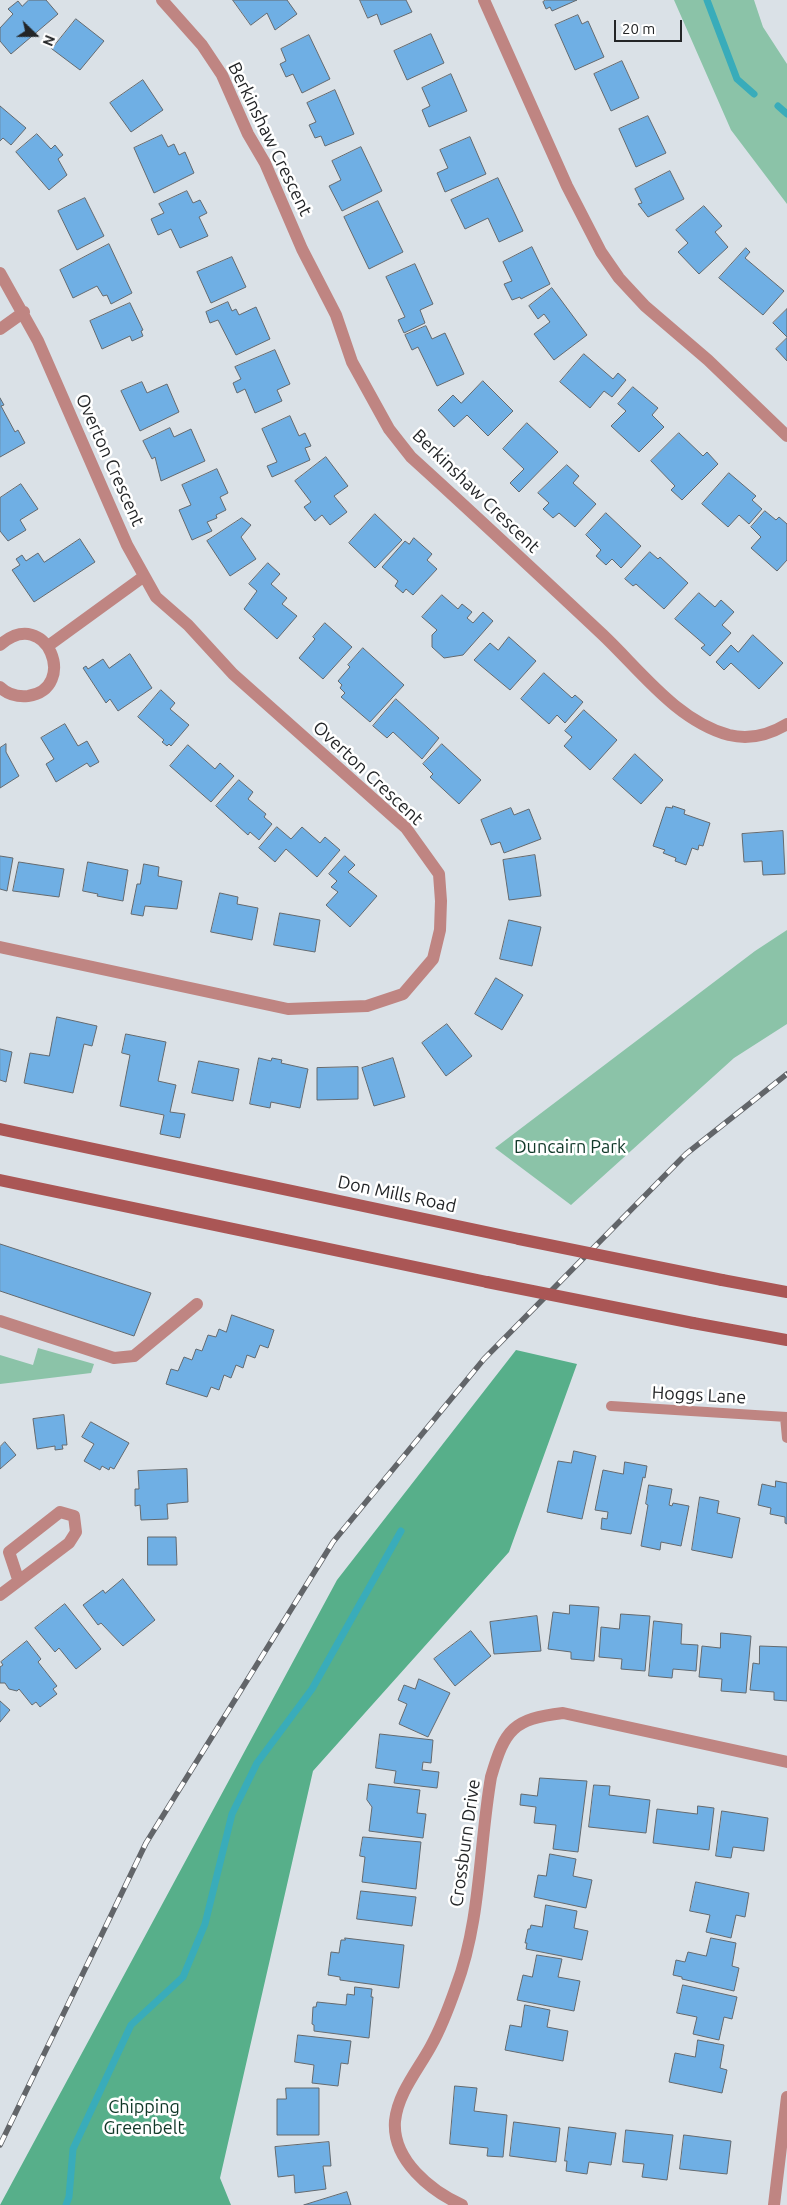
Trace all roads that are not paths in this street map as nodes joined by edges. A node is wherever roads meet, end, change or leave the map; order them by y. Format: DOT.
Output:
graph roads {
  1 [pos="162,0"];
  2 [pos="484,0"];
  3 [pos="0,273"];
  4 [pos="24,312"];
  5 [pos="0,329"];
  6 [pos="787,436"];
  7 [pos="143,577"];
  8 [pos="0,645"];
  9 [pos="48,646"];
  10 [pos="0,687"];
  11 [pos="787,724"];
  12 [pos="0,947"];
  13 [pos="0,1129"];
  14 [pos="0,1180"];
  15 [pos="787,1292"];
  16 [pos="197,1304"];
  17 [pos="0,1321"];
  18 [pos="787,1340"];
  19 [pos="611,1406"];
  20 [pos="786,1417"];
  21 [pos="787,1438"];
  22 [pos="18,1579"];
  23 [pos="0,1595"];
  24 [pos="787,1762"];
  25 [pos="787,2097"];
  26 [pos="462,2205"];
  27 [pos="774,2205"];
  1 -- 11 [label="street, Berkinshaw Crescent"];
  2 -- 6 [label="street"];
  3 -- 4 [label="street, Overton Crescent"];
  4 -- 5 [label="street"];
  4 -- 7 [label="street, Overton Crescent"];
  7 -- 9 [label="street"];
  7 -- 12 [label="street, Overton Crescent"];
  8 -- 9 [label="street"];
  9 -- 10 [label="street"];
  13 -- 15 [label="main road, Don Mills Road, bridge"];
  14 -- 18 [label="main road, bridge"];
  16 -- 17 [label="street"];
  19 -- 20 [label="lane, Hoggs Lane"];
  20 -- 21 [label="lane, Hoggs Lane"];
  22 -- 22 [label="street"];
  22 -- 23 [label="street"];
  24 -- 26 [label="street, Crossburn Drive"];
  25 -- 27 [label="street"];
}
